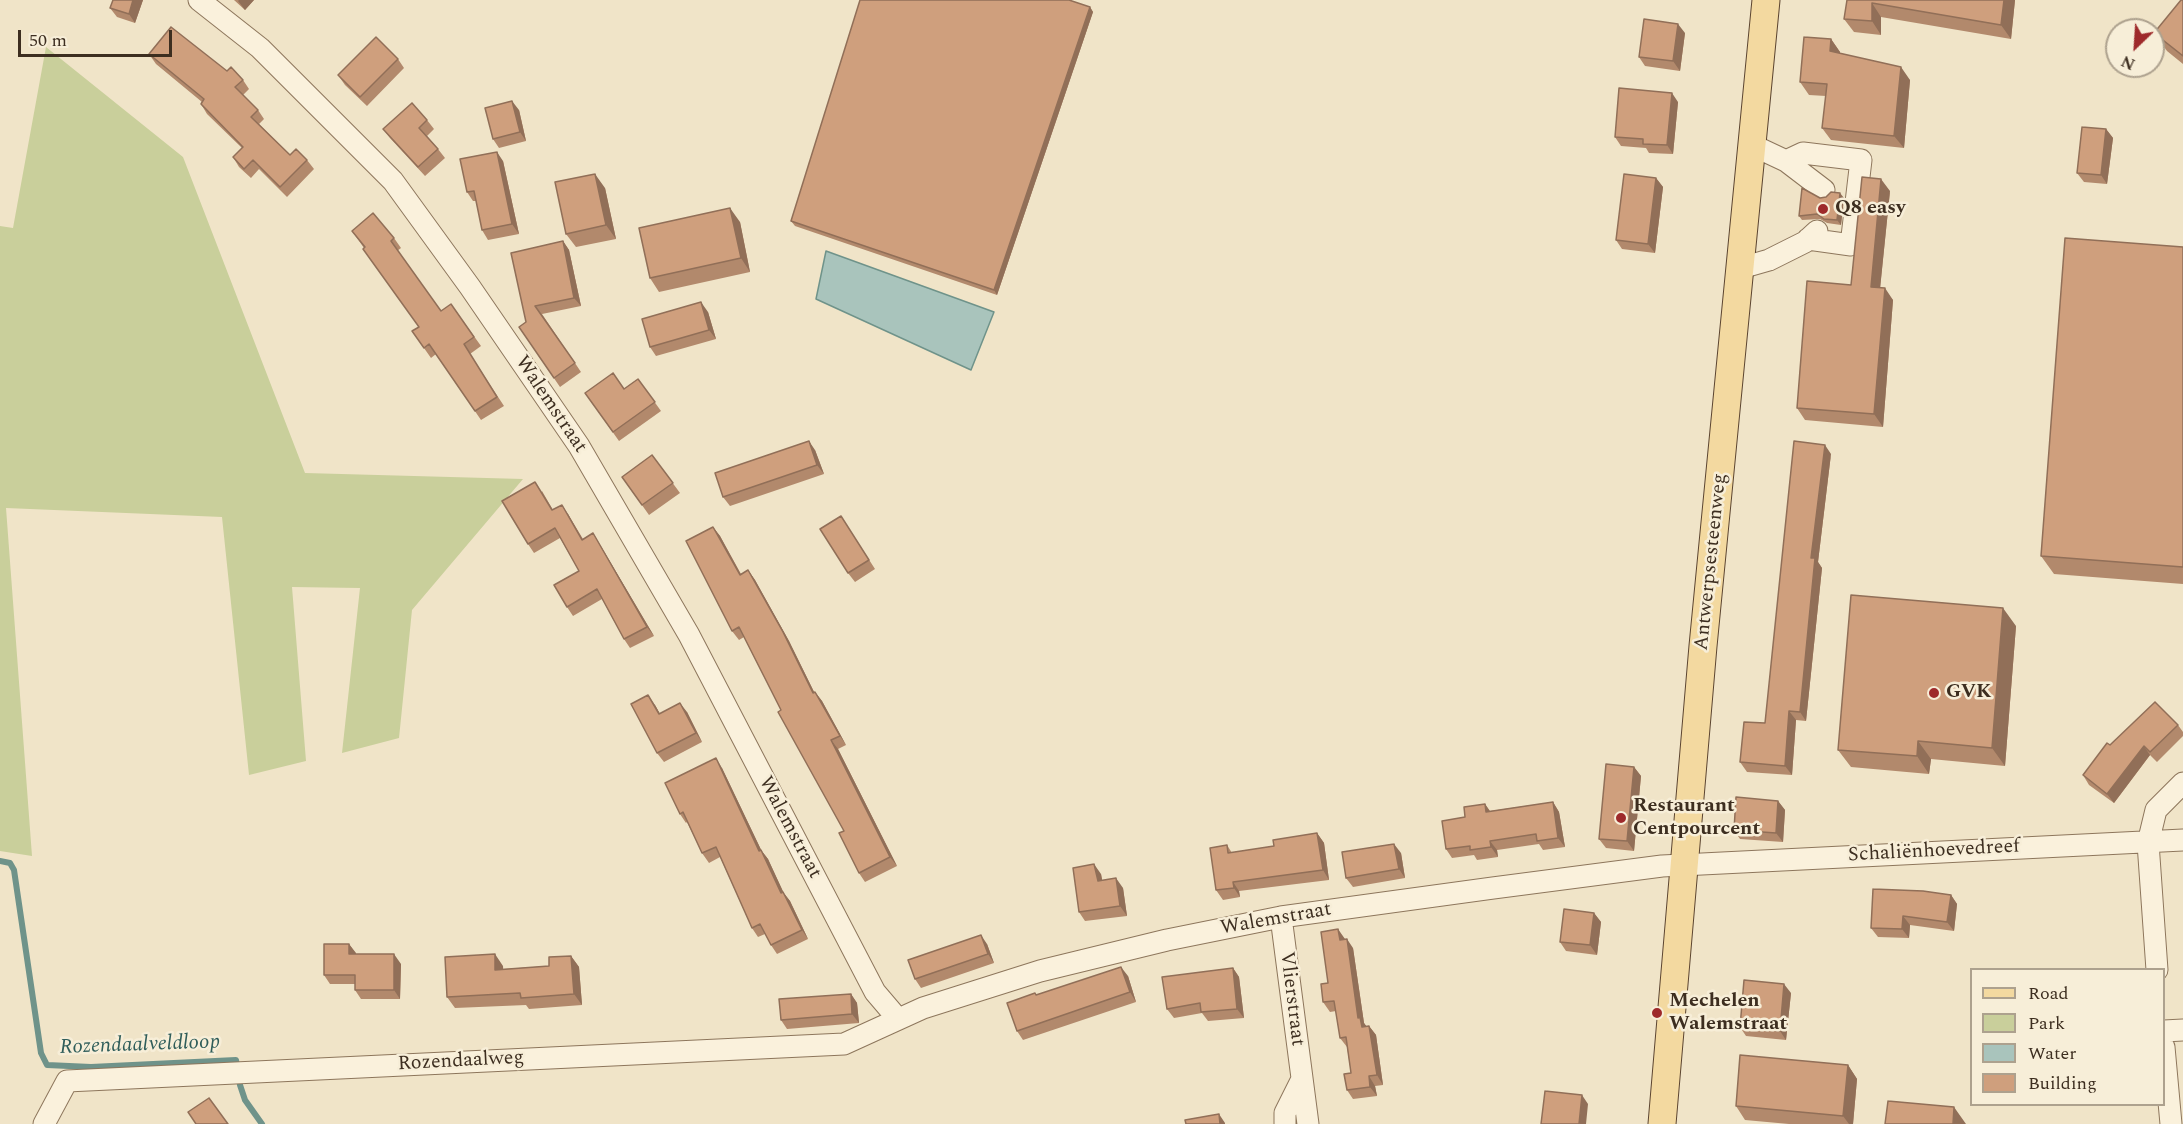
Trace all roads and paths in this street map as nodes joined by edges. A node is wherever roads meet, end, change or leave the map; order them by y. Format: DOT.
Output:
graph roads {
  1 [pos="200,0"];
  2 [pos="1767,0"];
  3 [pos="1752,145"];
  4 [pos="1786,161"];
  5 [pos="1824,190"];
  6 [pos="1741,268"];
  7 [pos="2183,783"];
  8 [pos="2183,840"];
  9 [pos="2148,843"];
  10 [pos="1685,865"];
  11 [pos="1281,917"];
  12 [pos="2157,968"];
  13 [pos="898,1019"];
  14 [pos="2183,1030"];
  15 [pos="2165,1031"];
  16 [pos="2165,1066"];
  17 [pos="1301,1081"];
  18 [pos="44,1124"];
  19 [pos="1285,1124"];
  20 [pos="1308,1124"];
  21 [pos="1662,1124"];
  22 [pos="2171,1124"];
  1 -- 13 [label="street, Walemstraat"];
  2 -- 3 [label="main road, Antwerpsesteenweg"];
  3 -- 4 [label="street"];
  3 -- 6 [label="main road, Antwerpsesteenweg"];
  4 -- 5 [label="street"];
  4 -- 6 [label="street"];
  6 -- 10 [label="main road, Antwerpsesteenweg"];
  7 -- 9 [label="street"];
  8 -- 9 [label="street, Schaliënhoevedreef"];
  9 -- 10 [label="street, Schaliënhoevedreef"];
  9 -- 12 [label="street"];
  10 -- 11 [label="street, Walemstraat"];
  10 -- 21 [label="main road, Antwerpsesteenweg"];
  11 -- 13 [label="street, Walemstraat"];
  11 -- 17 [label="street, Vlierstraat"];
  13 -- 18 [label="street, Rozendaalweg"];
  14 -- 15 [label="street"];
  16 -- 22 [label="street"];
  17 -- 19 [label="street"];
  17 -- 20 [label="street, Vlierstraat"];
}
